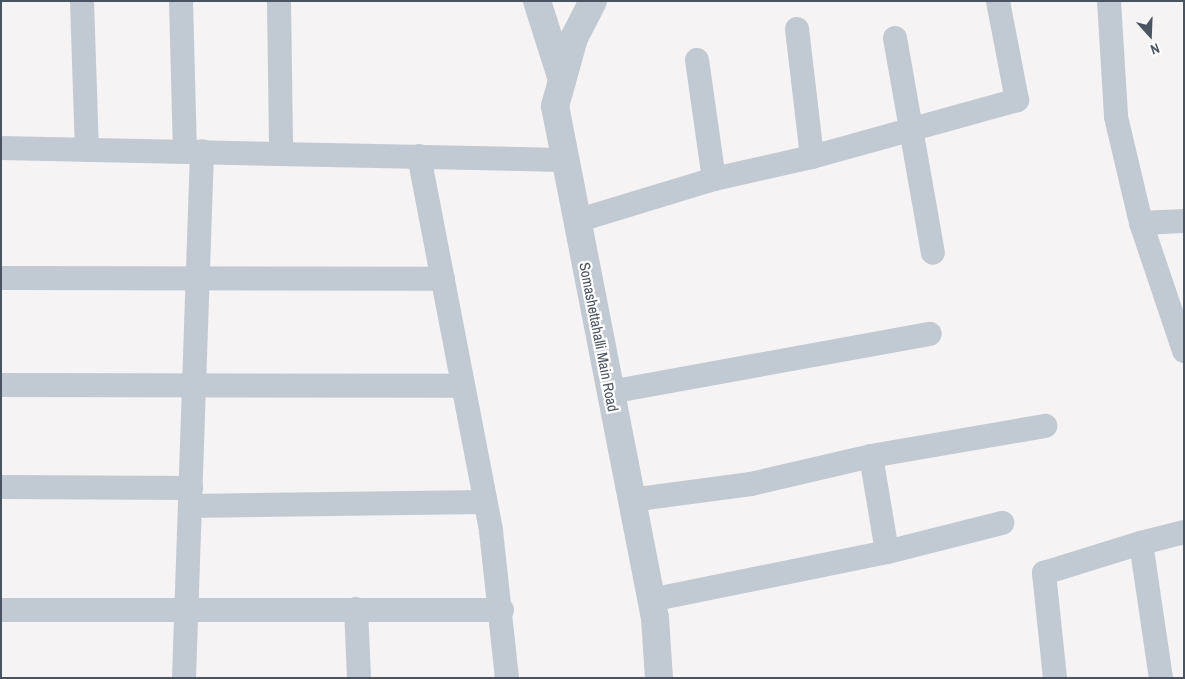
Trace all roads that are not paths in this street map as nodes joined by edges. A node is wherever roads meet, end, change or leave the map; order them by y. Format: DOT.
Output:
graph roads {
  1 [pos="82,1"];
  2 [pos="181,1"];
  3 [pos="279,1"];
  4 [pos="536,1"];
  5 [pos="593,1"];
  6 [pos="998,1"];
  7 [pos="1109,1"];
  8 [pos="797,29"];
  9 [pos="895,38"];
  10 [pos="697,60"];
  11 [pos="562,80"];
  12 [pos="910,132"];
  13 [pos="1,148"];
  14 [pos="87,150"];
  15 [pos="194,151"];
  16 [pos="281,153"];
  17 [pos="419,156"];
  18 [pos="812,157"];
  19 [pos="564,160"];
  20 [pos="714,179"];
  21 [pos="576,221"];
  22 [pos="1184,221"];
  23 [pos="1141,223"];
  24 [pos="933,253"];
  25 [pos="1,278"];
  26 [pos="198,278"];
  27 [pos="443,279"];
  28 [pos="930,334"];
  29 [pos="1184,351"];
  30 [pos="1,386"];
  31 [pos="194,386"];
  32 [pos="463,386"];
  33 [pos="610,392"];
  34 [pos="1045,426"];
  35 [pos="871,456"];
  36 [pos="1,487"];
  37 [pos="191,497"];
  38 [pos="631,500"];
  39 [pos="485,502"];
  40 [pos="1002,523"];
  41 [pos="1184,532"];
  42 [pos="1140,543"];
  43 [pos="887,552"];
  44 [pos="652,600"];
  45 [pos="1,610"];
  46 [pos="186,610"];
  47 [pos="356,610"];
  48 [pos="502,610"];
  49 [pos="184,678"];
  50 [pos="359,678"];
  51 [pos="507,678"];
  52 [pos="659,678"];
  53 [pos="1055,678"];
  54 [pos="1161,678"];
  1 -- 14 [label="street"];
  2 -- 15 [label="street"];
  3 -- 16 [label="street"];
  4 -- 11 [label="street"];
  5 -- 11 [label="street, Somashettahalli Main Road"];
  6 -- 12 [label="street"];
  7 -- 23 [label="street"];
  8 -- 18 [label="street"];
  9 -- 12 [label="street"];
  10 -- 20 [label="street"];
  11 -- 19 [label="street, Somashettahalli Main Road"];
  12 -- 18 [label="street"];
  12 -- 24 [label="street"];
  13 -- 14 [label="street"];
  14 -- 15 [label="street"];
  15 -- 16 [label="street"];
  15 -- 26 [label="street"];
  16 -- 17 [label="street"];
  17 -- 19 [label="street"];
  17 -- 27 [label="street"];
  18 -- 20 [label="street"];
  19 -- 21 [label="street, Somashettahalli Main Road"];
  20 -- 21 [label="street"];
  21 -- 33 [label="street, Somashettahalli Main Road"];
  22 -- 23 [label="street"];
  23 -- 29 [label="street"];
  25 -- 26 [label="street"];
  26 -- 27 [label="street"];
  26 -- 31 [label="street"];
  27 -- 32 [label="street"];
  28 -- 33 [label="street"];
  30 -- 31 [label="street"];
  31 -- 32 [label="street"];
  31 -- 37 [label="street"];
  32 -- 39 [label="street"];
  33 -- 38 [label="street, Somashettahalli Main Road"];
  34 -- 35 [label="street"];
  35 -- 38 [label="street"];
  35 -- 43 [label="street"];
  36 -- 37 [label="street"];
  37 -- 39 [label="street"];
  37 -- 46 [label="street"];
  38 -- 44 [label="street, Somashettahalli Main Road"];
  39 -- 48 [label="street"];
  40 -- 43 [label="street"];
  41 -- 42 [label="street"];
  42 -- 53 [label="street"];
  42 -- 54 [label="street"];
  43 -- 44 [label="street"];
  44 -- 52 [label="street, Somashettahalli Main Road"];
  45 -- 46 [label="street"];
  46 -- 47 [label="street"];
  46 -- 49 [label="street"];
  47 -- 48 [label="street"];
  47 -- 50 [label="street"];
  48 -- 51 [label="street"];
}
